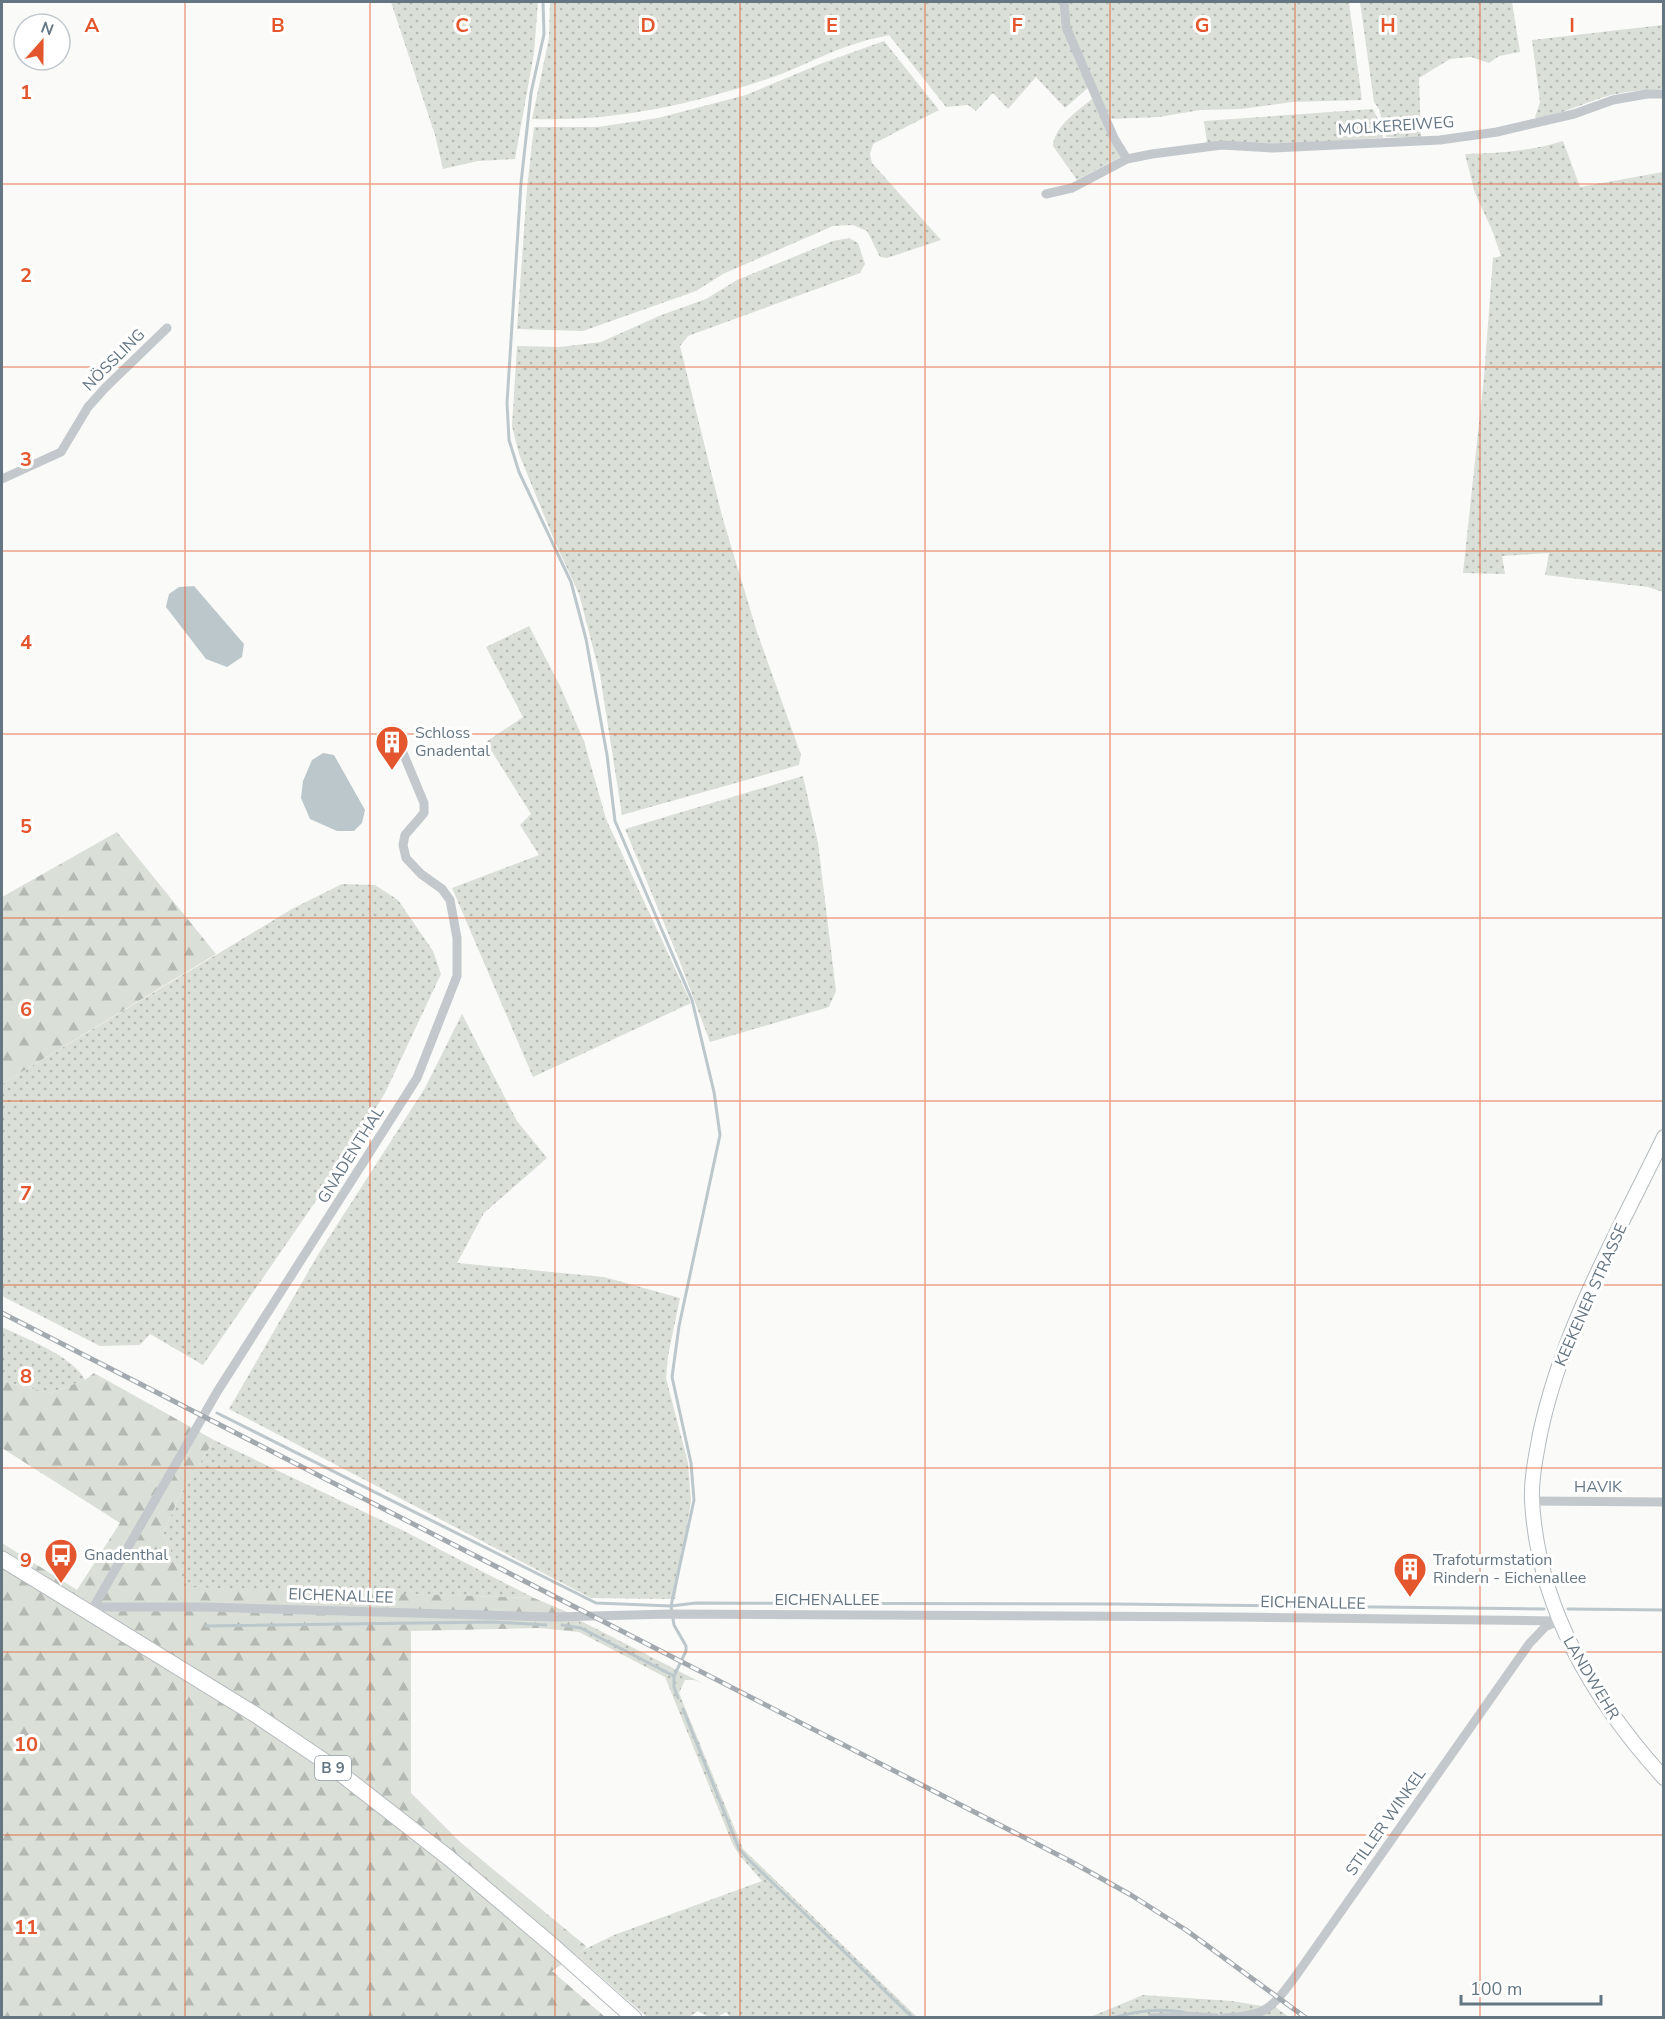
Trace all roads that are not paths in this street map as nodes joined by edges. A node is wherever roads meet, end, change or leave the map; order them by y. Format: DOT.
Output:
graph roads {
  1 [pos="1064,2"];
  2 [pos="1664,94"];
  3 [pos="1127,159"];
  4 [pos="1046,194"];
  5 [pos="167,328"];
  6 [pos="2,479"];
  7 [pos="393,729"];
  8 [pos="1664,1137"];
  9 [pos="1532,1501"];
  10 [pos="1664,1502"];
  11 [pos="2,1559"];
  12 [pos="1540,1566"];
  13 [pos="92,1610"];
  14 [pos="1559,1621"];
  15 [pos="1664,1778"];
  16 [pos="634,2018"];
  17 [pos="1152,2018"];
  18 [pos="1215,2018"];
  19 [pos="1224,2018"];
  1 -- 3 [label="street"];
  2 -- 3 [label="street, MOLKEREIWEG"];
  3 -- 4 [label="street, MOLKEREIWEG"];
  5 -- 6 [label="street, NÖSSLING"];
  7 -- 13 [label="street, GNADENTHAL"];
  8 -- 9 [label="main road, KEEKENER STRASSE"];
  9 -- 10 [label="street, HAVIK"];
  9 -- 12 [label="main road, KEEKENER STRASSE"];
  11 -- 13 [label="main road, B 9"];
  12 -- 14 [label="main road, LANDWEHR"];
  13 -- 14 [label="street, EICHENALLEE"];
  13 -- 16 [label="main road, B 9"];
  14 -- 15 [label="main road, LANDWEHR"];
  14 -- 19 [label="street, STILLER WINKEL"];
  17 -- 18 [label="street"];
}
